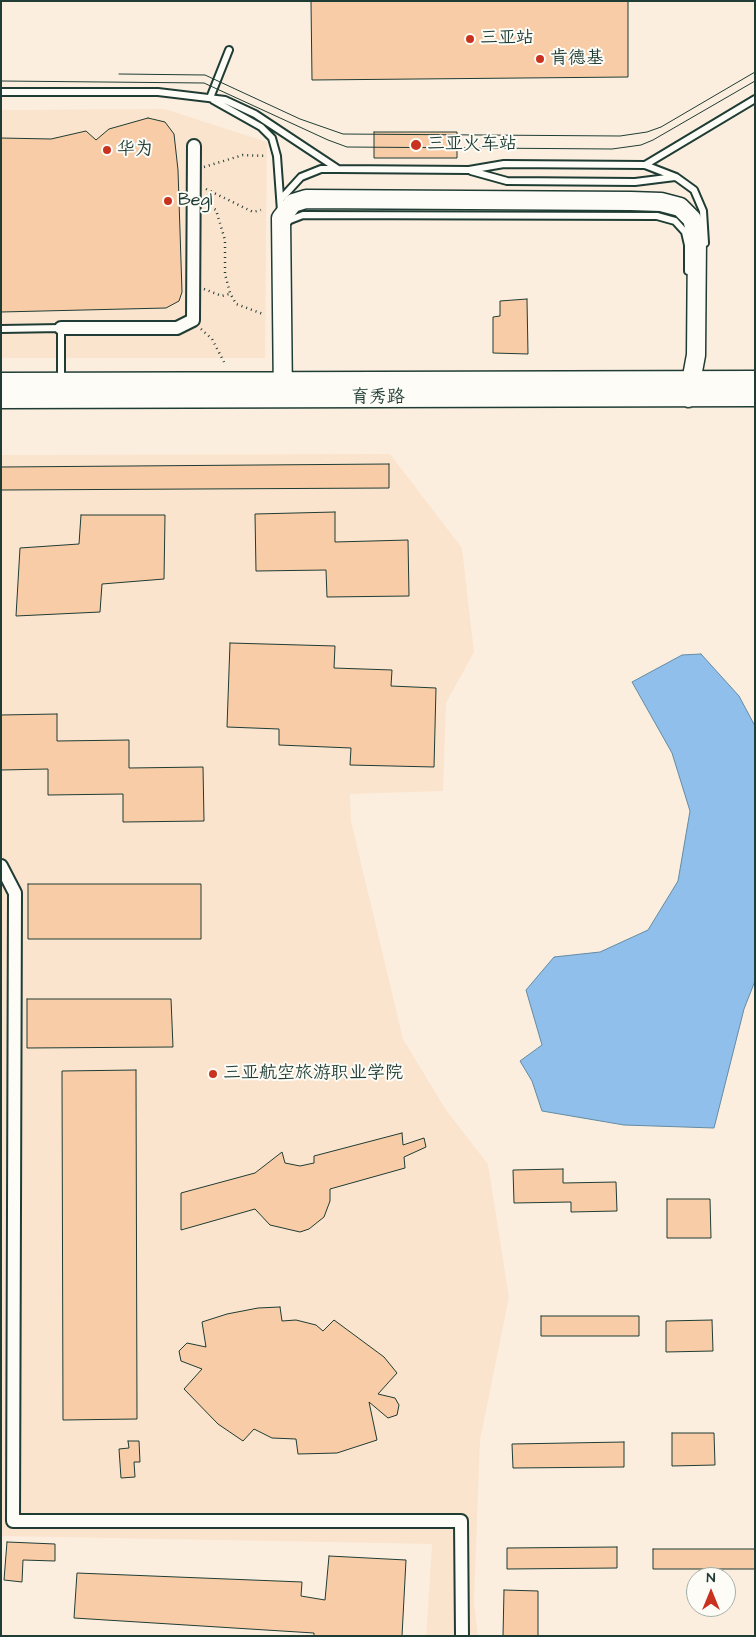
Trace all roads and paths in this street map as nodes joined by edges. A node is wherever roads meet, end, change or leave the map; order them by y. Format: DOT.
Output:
graph roads {
  1 [pos="229,50"];
  2 [pos="1,92"];
  3 [pos="210,98"];
  4 [pos="755,99"];
  5 [pos="194,146"];
  6 [pos="270,156"];
  7 [pos="645,165"];
  8 [pos="338,169"];
  9 [pos="469,170"];
  10 [pos="194,176"];
  11 [pos="676,177"];
  12 [pos="194,197"];
  13 [pos="281,199"];
  14 [pos="261,210"];
  15 [pos="281,225"];
  16 [pos="705,253"];
  17 [pos="688,283"];
  18 [pos="193,284"];
  19 [pos="230,293"];
  20 [pos="263,314"];
  21 [pos="193,320"];
  22 [pos="60,328"];
  23 [pos="1,329"];
  24 [pos="224,362"];
  25 [pos="692,380"];
  26 [pos="755,380"];
  27 [pos="1,382"];
  28 [pos="62,382"];
  29 [pos="283,390"];
  30 [pos="755,397"];
  31 [pos="688,398"];
  32 [pos="1,399"];
  33 [pos="1,866"];
  34 [pos="462,1636"];
  1 -- 3 [label="lane"];
  2 -- 3 [label="lane"];
  3 -- 8 [label="lane"];
  3 -- 13 [label="lane"];
  4 -- 7 [label="lane"];
  5 -- 10 [label="street"];
  6 -- 10 [label="path"];
  7 -- 9 [label="lane"];
  7 -- 11 [label="lane"];
  8 -- 9 [label="lane"];
  8 -- 13 [label="lane"];
  9 -- 11 [label="lane"];
  10 -- 12 [label="street"];
  10 -- 14 [label="path"];
  11 -- 16 [label="lane"];
  12 -- 18 [label="street"];
  12 -- 19 [label="path"];
  13 -- 15 [label="lane"];
  15 -- 17 [label="lane"];
  15 -- 25 [label="main road"];
  15 -- 29 [label="main road"];
  18 -- 19 [label="path"];
  18 -- 21 [label="street"];
  19 -- 20 [label="path"];
  21 -- 22 [label="street"];
  21 -- 24 [label="path"];
  22 -- 23 [label="lane"];
  22 -- 28 [label="lane"];
  25 -- 26 [label="main road, 育秀路"];
  25 -- 29 [label="main road, 育秀路"];
  25 -- 31 [label="main road"];
  27 -- 28 [label="main road, 育秀路"];
  28 -- 29 [label="main road, 育秀路"];
  29 -- 31 [label="main road, 育秀路"];
  29 -- 32 [label="main road, 育秀路"];
  30 -- 31 [label="main road, 育秀路"];
  33 -- 34 [label="street"];
}
